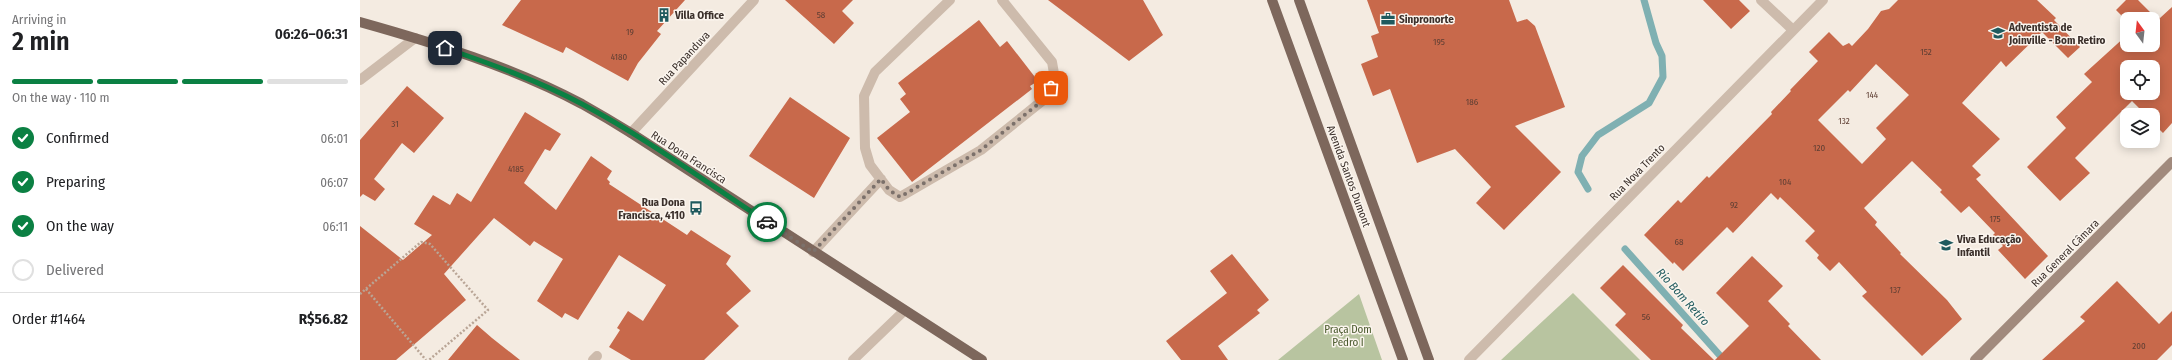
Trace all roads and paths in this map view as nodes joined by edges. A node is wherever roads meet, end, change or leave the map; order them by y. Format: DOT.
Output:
graph roads {
  1 [pos="754,0"];
  2 [pos="950,0"];
  3 [pos="1002,0"];
  4 [pos="1272,0"];
  5 [pos="1299,0"];
  6 [pos="1761,0"];
  7 [pos="1823,0"];
  8 [pos="360,22"];
  9 [pos="1793,30"];
  10 [pos="415,38"];
  11 [pos="360,80"];
  12 [pos="631,133"];
  13 [pos="2172,162"];
  14 [pos="881,179"];
  15 [pos="813,252"];
  16 [pos="366,289"];
  17 [pos="360,294"];
  18 [pos="904,311"];
  19 [pos="428,360"];
  20 [pos="853,360"];
  21 [pos="982,360"];
  22 [pos="1403,360"];
  23 [pos="1430,360"];
  24 [pos="1469,360"];
  25 [pos="1975,360"];
  1 -- 12 [label="street, Rua Papanduva"];
  2 -- 14 [label="street"];
  3 -- 14 [label="street"];
  4 -- 22 [label="main road, Avenida Santos Dumont"];
  5 -- 23 [label="main road, Avenida Santos Dumont"];
  6 -- 9 [label="street"];
  7 -- 9 [label="street, Rua Nova Trento"];
  8 -- 10 [label="main road, Rua Dona Francisca"];
  9 -- 24 [label="street, Rua Nova Trento"];
  10 -- 11 [label="street"];
  10 -- 12 [label="main road, Rua Dona Francisca"];
  12 -- 15 [label="main road, Rua Dona Francisca"];
  13 -- 25 [label="main road, Rua General Câmara"];
  14 -- 15 [label="street"];
  15 -- 18 [label="main road, Rua Dona Francisca"];
  16 -- 17 [label="path"];
  16 -- 19 [label="path"];
  16 -- 19 [label="path"];
  18 -- 20 [label="street"];
  18 -- 21 [label="main road, Rua Dona Francisca"];
}
